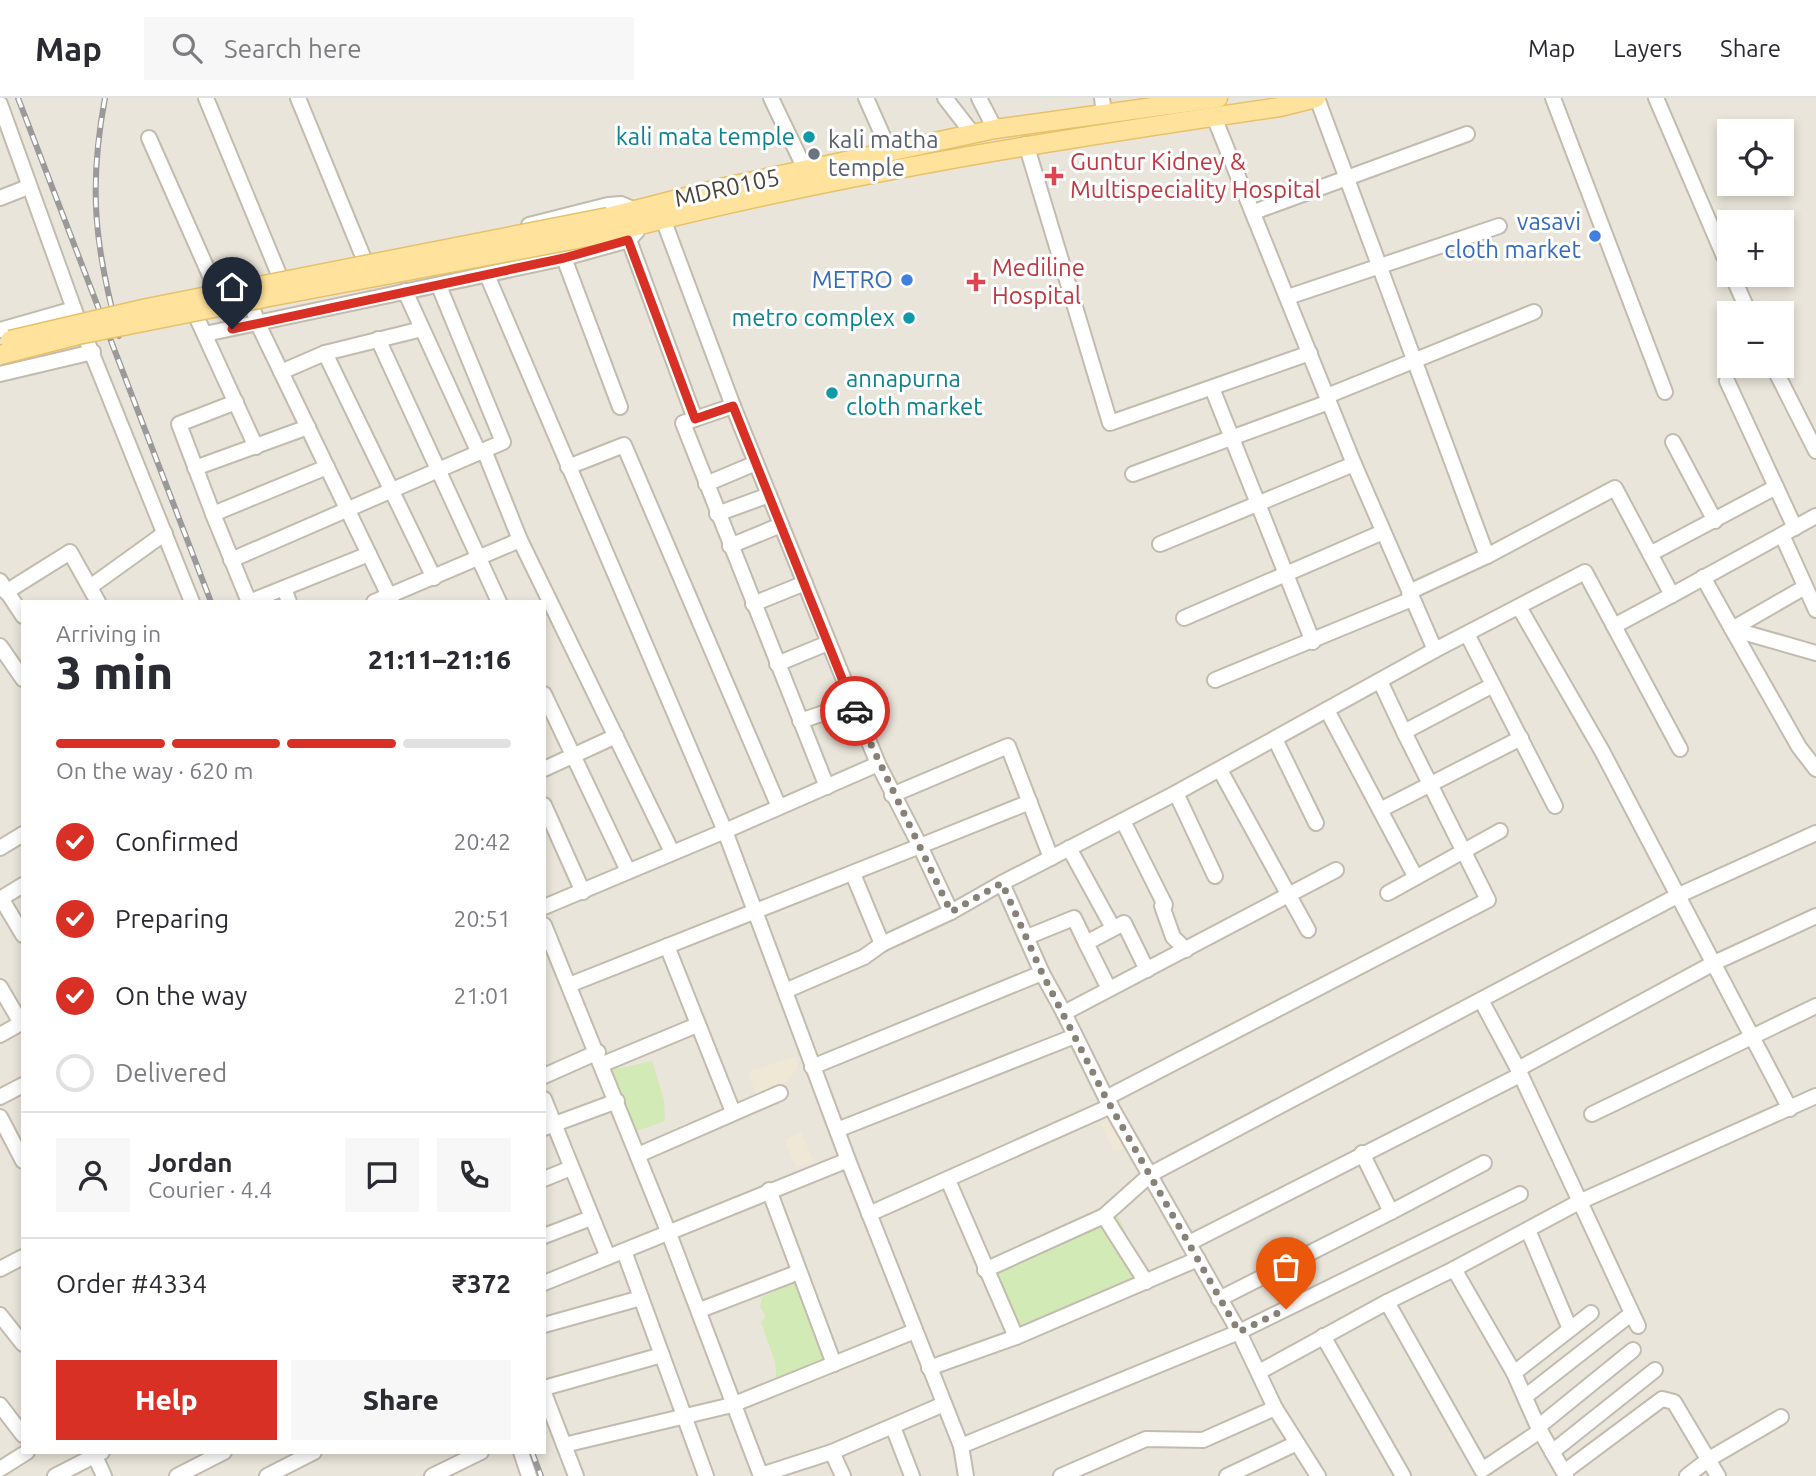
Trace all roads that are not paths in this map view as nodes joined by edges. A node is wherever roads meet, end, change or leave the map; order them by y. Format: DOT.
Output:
graph roads {
  1 [pos="206,98"];
  2 [pos="298,98"];
  3 [pos="771,98"];
  4 [pos="866,98"];
  5 [pos="945,98"];
  6 [pos="979,98"];
  7 [pos="1218,98"];
  8 [pos="1317,98"];
  9 [pos="1553,98"];
  10 [pos="1656,98"];
  11 [pos="1290,101"];
  12 [pos="0,104"];
  13 [pos="1103,106"];
  14 [pos="1214,117"];
  15 [pos="995,129"];
  16 [pos="974,134"];
  17 [pos="1467,134"];
  18 [pos="149,138"];
  19 [pos="1026,144"];
  20 [pos="890,152"];
  21 [pos="806,171"];
  22 [pos="1345,179"];
  23 [pos="28,187"];
  24 [pos="0,198"];
  25 [pos="1254,212"];
  26 [pos="663,219"];
  27 [pos="609,225"];
  28 [pos="634,225"];
  29 [pos="1499,226"];
  30 [pos="1717,240"];
  31 [pos="564,258"];
  32 [pos="364,259"];
  33 [pos="1378,267"];
  34 [pos="487,275"];
  35 [pos="280,277"];
  36 [pos="244,284"];
  37 [pos="439,286"];
  38 [pos="216,289"];
  39 [pos="405,291"];
  40 [pos="1288,297"];
  41 [pos="74,309"];
  42 [pos="1534,312"];
  43 [pos="258,324"];
  44 [pos="422,329"];
  45 [pos="0,330"];
  46 [pos="205,334"];
  47 [pos="378,339"];
  48 [pos="0,342"];
  49 [pos="93,352"];
  50 [pos="325,353"];
  51 [pos="1310,354"];
  52 [pos="0,355"];
  53 [pos="1413,361"];
  54 [pos="281,372"];
  55 [pos="0,374"];
  56 [pos="1779,378"];
  57 [pos="1727,381"];
  58 [pos="1212,388"];
  59 [pos="1665,392"];
  60 [pos="1328,399"];
  61 [pos="236,402"];
  62 [pos="733,406"];
  63 [pos="620,407"];
  64 [pos="695,419"];
  65 [pos="308,427"];
  66 [pos="1232,438"];
  67 [pos="1673,442"];
  68 [pos="256,447"];
  69 [pos="481,451"];
  70 [pos="1816,451"];
  71 [pos="756,463"];
  72 [pos="1354,464"];
  73 [pos="327,467"];
  74 [pos="568,467"];
  75 [pos="195,468"];
  76 [pos="439,472"];
  77 [pos="1132,474"];
  78 [pos="706,484"];
  79 [pos="1776,487"];
  80 [pos="394,491"];
  81 [pos="769,495"];
  82 [pos="1258,504"];
  83 [pos="348,510"];
  84 [pos="212,514"];
  85 [pos="718,514"];
  86 [pos="1816,516"];
  87 [pos="1715,520"];
  88 [pos="782,525"];
  89 [pos="1788,531"];
  90 [pos="165,533"];
  91 [pos="1383,533"];
  92 [pos="520,540"];
  93 [pos="1160,544"];
  94 [pos="730,546"];
  95 [pos="369,554"];
  96 [pos="1650,554"];
  97 [pos="1487,556"];
  98 [pos="479,559"];
  99 [pos="231,560"];
  100 [pos="1285,573"];
  101 [pos="1703,577"];
  102 [pos="434,578"];
  103 [pos="805,583"];
  104 [pos="3,586"];
  105 [pos="90,587"];
  106 [pos="1805,587"];
  107 [pos="286,595"];
  108 [pos="1672,595"];
  109 [pos="1411,596"];
  110 [pos="391,599"];
  111 [pos="98,600"];
  112 [pos="191,600"];
  113 [pos="248,600"];
  114 [pos="260,600"];
  115 [pos="496,600"];
  116 [pos="753,604"];
  117 [pos="1519,607"];
  118 [pos="1816,610"];
  119 [pos="21,613"];
  120 [pos="1184,618"];
  121 [pos="1614,626"];
  122 [pos="1732,629"];
  123 [pos="1467,634"];
  124 [pos="1313,642"];
  125 [pos="828,643"];
  126 [pos="0,646"];
  127 [pos="1435,650"];
  128 [pos="1816,653"];
  129 [pos="777,664"];
  130 [pos="21,676"];
  131 [pos="1215,680"];
  132 [pos="1380,681"];
  133 [pos="1493,685"];
  134 [pos="546,698"];
  135 [pos="851,704"];
  136 [pos="1327,710"];
  137 [pos="800,721"];
  138 [pos="1404,732"];
  139 [pos="616,736"];
  140 [pos="1521,738"];
  141 [pos="1275,739"];
  142 [pos="1680,750"];
  143 [pos="574,756"];
  144 [pos="878,764"];
  145 [pos="546,768"];
  146 [pos="1816,769"];
  147 [pos="1220,770"];
  148 [pos="1430,784"];
  149 [pos="827,787"];
  150 [pos="1176,793"];
  151 [pos="892,795"];
  152 [pos="1030,802"];
  153 [pos="1555,806"];
  154 [pos="779,807"];
  155 [pos="546,809"];
  156 [pos="1380,810"];
  157 [pos="1123,821"];
  158 [pos="1316,822"];
  159 [pos="725,831"];
  160 [pos="1500,831"];
  161 [pos="1816,833"];
  162 [pos="21,835"];
  163 [pos="920,846"];
  164 [pos="0,848"];
  165 [pos="1069,848"];
  166 [pos="1464,850"];
  167 [pos="672,852"];
  168 [pos="1051,858"];
  169 [pos="1336,870"];
  170 [pos="628,871"];
  171 [pos="853,874"];
  172 [pos="1215,876"];
  173 [pos="1415,876"];
  174 [pos="1002,883"];
  175 [pos="21,886"];
  176 [pos="583,892"];
  177 [pos="1388,893"];
  178 [pos="1676,896"];
  179 [pos="1290,897"];
  180 [pos="0,899"];
  181 [pos="546,906"];
  182 [pos="951,912"];
  183 [pos="756,913"];
  184 [pos="1816,916"];
  185 [pos="1113,928"];
  186 [pos="546,930"];
  187 [pos="1308,930"];
  188 [pos="21,932"];
  189 [pos="1027,937"];
  190 [pos="1086,943"];
  191 [pos="882,944"];
  192 [pos="667,946"];
  193 [pos="1186,950"];
  194 [pos="1714,963"];
  195 [pos="1147,970"];
  196 [pos="1042,973"];
  197 [pos="569,985"];
  198 [pos="0,987"];
  199 [pos="1109,989"];
  200 [pos="785,991"];
  201 [pos="1481,1000"];
  202 [pos="1816,1006"];
  203 [pos="1064,1013"];
  204 [pos="21,1021"];
  205 [pos="21,1024"];
  206 [pos="697,1024"];
  207 [pos="0,1035"];
  208 [pos="1076,1036"];
  209 [pos="1752,1037"];
  210 [pos="600,1058"];
  211 [pos="812,1067"];
  212 [pos="1519,1072"];
  213 [pos="546,1075"];
  214 [pos="21,1085"];
  215 [pos="779,1093"];
  216 [pos="1816,1096"];
  217 [pos="0,1097"];
  218 [pos="617,1101"];
  219 [pos="1108,1102"];
  220 [pos="1790,1109"];
  221 [pos="733,1112"];
  222 [pos="1592,1114"];
  223 [pos="1,1124"];
  224 [pos="549,1127"];
  225 [pos="837,1130"];
  226 [pos="19,1145"];
  227 [pos="1362,1153"];
  228 [pos="639,1155"];
  229 [pos="848,1160"];
  230 [pos="1484,1163"];
  231 [pos="571,1168"];
  232 [pos="1151,1174"];
  233 [pos="546,1178"];
  234 [pos="948,1180"];
  235 [pos="769,1190"];
  236 [pos="1520,1194"];
  237 [pos="1579,1202"];
  238 [pos="1391,1212"];
  239 [pos="869,1214"];
  240 [pos="1104,1216"];
  241 [pos="591,1217"];
  242 [pos="1528,1230"];
  243 [pos="668,1231"];
  244 [pos="546,1235"];
  245 [pos="1189,1242"];
  246 [pos="624,1251"];
  247 [pos="608,1257"];
  248 [pos="21,1259"];
  249 [pos="1198,1259"];
  250 [pos="2,1264"];
  251 [pos="1454,1269"];
  252 [pos="985,1270"];
  253 [pos="799,1272"];
  254 [pos="546,1282"];
  255 [pos="1146,1282"];
  256 [pos="641,1298"];
  257 [pos="1219,1298"];
  258 [pos="1387,1302"];
  259 [pos="700,1310"];
  260 [pos="1591,1313"];
  261 [pos="0,1315"];
  262 [pos="546,1324"];
  263 [pos="1570,1329"];
  264 [pos="915,1331"];
  265 [pos="1239,1332"];
  266 [pos="1323,1336"];
  267 [pos="1016,1337"];
  268 [pos="21,1341"];
  269 [pos="1633,1350"];
  270 [pos="662,1355"];
  271 [pos="834,1364"];
  272 [pos="929,1368"];
  273 [pos="1655,1370"];
  274 [pos="1259,1372"];
  275 [pos="1514,1373"];
  276 [pos="546,1389"];
  277 [pos="546,1396"];
  278 [pos="1526,1396"];
  279 [pos="944,1404"];
  280 [pos="0,1405"];
  281 [pos="732,1405"];
  282 [pos="1275,1408"];
  283 [pos="683,1415"];
  284 [pos="1781,1418"];
  285 [pos="892,1427"];
  286 [pos="1539,1429"];
  287 [pos="21,1432"];
  288 [pos="1297,1443"];
  289 [pos="564,1445"];
  290 [pos="961,1446"];
  291 [pos="832,1452"];
  292 [pos="1552,1452"];
  293 [pos="24,1454"];
  294 [pos="97,1454"];
  295 [pos="220,1454"];
  296 [pos="309,1454"];
  297 [pos="477,1454"];
  298 [pos="522,1454"];
  299 [pos="1709,1459"];
  300 [pos="0,1469"];
  301 [pos="1483,1473"];
  302 [pos="1565,1474"];
  303 [pos="55,1476"];
  304 [pos="104,1476"];
  305 [pos="177,1476"];
  306 [pos="267,1476"];
  307 [pos="432,1476"];
  308 [pos="530,1476"];
  309 [pos="576,1476"];
  310 [pos="706,1476"];
  311 [pos="761,1476"];
  312 [pos="844,1476"];
  313 [pos="912,1476"];
  314 [pos="966,1476"];
  315 [pos="1061,1476"];
  316 [pos="1227,1476"];
  317 [pos="1318,1476"];
  318 [pos="1403,1476"];
  319 [pos="1687,1476"];
  320 [pos="1718,1476"];
  1 -- 35 [label="street"];
  2 -- 32 [label="street"];
  3 -- 21 [label="street"];
  4 -- 20 [label="street"];
  5 -- 16 [label="street"];
  6 -- 15 [label="street"];
  7 -- 13 [label="main road, MDR0105"];
  8 -- 11 [label="main road, MDR0105"];
  8 -- 22 [label="street"];
  9 -- 59 [label="street"];
  10 -- 30 [label="street"];
  11 -- 14 [label="main road, MDR0105"];
  12 -- 23 [label="street"];
  13 -- 15 [label="main road, MDR0105"];
  14 -- 19 [label="main road, MDR0105"];
  14 -- 25 [label="street"];
  15 -- 16 [label="main road, MDR0105"];
  16 -- 20 [label="main road, MDR0105"];
  17 -- 22 [label="street"];
  18 -- 38 [label="street"];
  19 -- 26 [label="main road, MDR0105"];
  19 -- 58 [label="street"];
  20 -- 21 [label="main road, MDR0105"];
  21 -- 28 [label="main road, MDR0105"];
  22 -- 25 [label="street"];
  22 -- 33 [label="street"];
  23 -- 24 [label="street"];
  23 -- 41 [label="street"];
  25 -- 40 [label="street"];
  26 -- 28 [label="main road, MDR0105"];
  26 -- 62 [label="street"];
  27 -- 28 [label="main road, MDR0105"];
  27 -- 48 [label="main road, bridge"];
  27 -- 52 [label="main road, bridge"];
  28 -- 31 [label="street"];
  28 -- 32 [label="street"];
  28 -- 64 [label="street"];
  29 -- 33 [label="street"];
  31 -- 34 [label="street"];
  31 -- 63 [label="street"];
  32 -- 35 [label="street"];
  33 -- 40 [label="street"];
  33 -- 53 [label="street"];
  34 -- 37 [label="street"];
  34 -- 74 [label="street"];
  35 -- 36 [label="street"];
  36 -- 38 [label="street"];
  36 -- 43 [label="street"];
  37 -- 39 [label="street"];
  37 -- 69 [label="street"];
  38 -- 46 [label="street"];
  39 -- 43 [label="street"];
  39 -- 44 [label="street"];
  40 -- 51 [label="street"];
  41 -- 45 [label="street"];
  41 -- 49 [label="street"];
  42 -- 53 [label="street"];
  43 -- 46 [label="street"];
  43 -- 54 [label="street"];
  44 -- 47 [label="street"];
  44 -- 69 [label="street"];
  46 -- 61 [label="street"];
  47 -- 50 [label="street"];
  47 -- 76 [label="street"];
  49 -- 55 [label="street"];
  49 -- 90 [label="street"];
  50 -- 54 [label="street"];
  50 -- 80 [label="street"];
  51 -- 58 [label="street"];
  51 -- 60 [label="street"];
  53 -- 60 [label="street"];
  53 -- 97 [label="street"];
  54 -- 65 [label="street"];
  56 -- 70 [label="street"];
  57 -- 79 [label="street"];
  58 -- 66 [label="street"];
  60 -- 66 [label="street"];
  60 -- 72 [label="street"];
  61 -- 68 [label="street"];
  61 -- 75 [label="street"];
  62 -- 64 [label="street"];
  62 -- 71 [label="street"];
  64 -- 78 [label="street"];
  65 -- 68 [label="street"];
  65 -- 73 [label="street"];
  66 -- 77 [label="street"];
  66 -- 82 [label="street"];
  67 -- 87 [label="street"];
  68 -- 75 [label="street"];
  69 -- 76 [label="street"];
  69 -- 92 [label="street"];
  71 -- 78 [label="street"];
  71 -- 81 [label="street"];
  72 -- 82 [label="street"];
  72 -- 91 [label="street"];
  73 -- 83 [label="street"];
  73 -- 84 [label="street"];
  74 -- 154 [label="street"];
  74 -- 159 [label="street"];
  75 -- 84 [label="street"];
  76 -- 80 [label="street"];
  76 -- 98 [label="street"];
  78 -- 85 [label="street"];
  79 -- 87 [label="street"];
  79 -- 89 [label="street"];
  80 -- 83 [label="street"];
  80 -- 102 [label="street"];
  81 -- 85 [label="street"];
  81 -- 88 [label="street"];
  82 -- 93 [label="street"];
  82 -- 100 [label="street"];
  83 -- 95 [label="street"];
  83 -- 99 [label="street"];
  84 -- 99 [label="street"];
  85 -- 94 [label="street"];
  86 -- 89 [label="street"];
  87 -- 96 [label="street"];
  88 -- 94 [label="street"];
  88 -- 103 [label="street"];
  89 -- 101 [label="street"];
  89 -- 106 [label="street"];
  90 -- 105 [label="street"];
  90 -- 112 [label="street"];
  91 -- 100 [label="street"];
  91 -- 109 [label="street"];
  92 -- 98 [label="street"];
  92 -- 139 [label="street"];
  94 -- 116 [label="street"];
  95 -- 107 [label="street"];
  95 -- 110 [label="street"];
  96 -- 97 [label="street"];
  96 -- 108 [label="street"];
  97 -- 109 [label="street"];
  98 -- 102 [label="street"];
  98 -- 115 [label="street"];
  99 -- 113 [label="street"];
  100 -- 120 [label="street"];
  100 -- 124 [label="street"];
  101 -- 108 [label="street"];
  101 -- 122 [label="street"];
  102 -- 110 [label="street"];
  103 -- 116 [label="street"];
  103 -- 125 [label="street"];
  104 -- 105 [label="street"];
  104 -- 119 [label="street"];
  105 -- 111 [label="street"];
  106 -- 118 [label="street"];
  106 -- 122 [label="street"];
  107 -- 114 [label="street"];
  108 -- 121 [label="street"];
  109 -- 124 [label="street"];
  109 -- 127 [label="street"];
  116 -- 129 [label="street"];
  117 -- 121 [label="street"];
  117 -- 123 [label="street"];
  117 -- 178 [label="street"];
  121 -- 142 [label="street"];
  122 -- 128 [label="street"];
  122 -- 146 [label="street"];
  123 -- 127 [label="street"];
  123 -- 133 [label="street"];
  124 -- 131 [label="street"];
  125 -- 129 [label="street"];
  125 -- 135 [label="street"];
  126 -- 130 [label="street"];
  127 -- 132 [label="street"];
  129 -- 137 [label="street"];
  132 -- 136 [label="street"];
  132 -- 138 [label="street"];
  133 -- 138 [label="street"];
  133 -- 140 [label="street"];
  134 -- 143 [label="street"];
  135 -- 137 [label="street"];
  135 -- 144 [label="street"];
  136 -- 141 [label="street"];
  136 -- 156 [label="street"];
  137 -- 149 [label="street"];
  138 -- 148 [label="street"];
  139 -- 143 [label="street"];
  139 -- 167 [label="street"];
  140 -- 148 [label="street"];
  140 -- 153 [label="street"];
  141 -- 147 [label="street"];
  141 -- 158 [label="street"];
  143 -- 145 [label="street"];
  143 -- 170 [label="street"];
  144 -- 149 [label="street"];
  144 -- 151 [label="street"];
  147 -- 150 [label="street"];
  147 -- 179 [label="street"];
  148 -- 156 [label="street"];
  148 -- 166 [label="street"];
  149 -- 154 [label="street"];
  150 -- 157 [label="street"];
  150 -- 172 [label="street"];
  151 -- 152 [label="street"];
  151 -- 163 [label="street"];
  152 -- 163 [label="street"];
  152 -- 168 [label="street"];
  154 -- 159 [label="street"];
  155 -- 176 [label="street"];
  156 -- 173 [label="street"];
  157 -- 165 [label="street"];
  157 -- 193 [label="street"];
  159 -- 167 [label="street"];
  159 -- 183 [label="street"];
  160 -- 166 [label="street"];
  161 -- 178 [label="street"];
  162 -- 164 [label="street"];
  163 -- 171 [label="street"];
  163 -- 182 [label="street"];
  165 -- 168 [label="street"];
  165 -- 185 [label="street"];
  166 -- 173 [label="street"];
  166 -- 219 [label="street"];
  167 -- 170 [label="street"];
  168 -- 174 [label="street"];
  169 -- 179 [label="street"];
  170 -- 176 [label="street"];
  171 -- 183 [label="street"];
  171 -- 191 [label="street"];
  173 -- 177 [label="street"];
  174 -- 182 [label="street"];
  174 -- 189 [label="street"];
  175 -- 180 [label="street"];
  176 -- 181 [label="street"];
  178 -- 194 [label="street"];
  178 -- 201 [label="street"];
  179 -- 187 [label="street"];
  179 -- 193 [label="street"];
  180 -- 188 [label="street"];
  182 -- 191 [label="street"];
  183 -- 192 [label="street"];
  183 -- 200 [label="street"];
  184 -- 194 [label="street"];
  185 -- 190 [label="street"];
  185 -- 195 [label="street"];
  186 -- 197 [label="street"];
  189 -- 190 [label="street"];
  189 -- 196 [label="street"];
  190 -- 199 [label="street"];
  191 -- 200 [label="street"];
  192 -- 197 [label="street"];
  192 -- 206 [label="street"];
  193 -- 195 [label="street"];
  194 -- 209 [label="street"];
  194 -- 212 [label="street"];
  195 -- 199 [label="street"];
  196 -- 203 [label="street"];
  196 -- 211 [label="street"];
  197 -- 210 [label="street"];
  198 -- 204 [label="street"];
  199 -- 203 [label="street"];
  200 -- 211 [label="street"];
  201 -- 212 [label="street"];
  201 -- 232 [label="street"];
  202 -- 209 [label="street"];
  203 -- 208 [label="street"];
  205 -- 207 [label="street"];
  206 -- 210 [label="street"];
  206 -- 221 [label="street"];
  208 -- 219 [label="street"];
  208 -- 225 [label="street"];
  209 -- 220 [label="street"];
  209 -- 222 [label="street"];
  210 -- 213 [label="street"];
  210 -- 218 [label="street"];
  211 -- 225 [label="street"];
  212 -- 227 [label="street"];
  212 -- 237 [label="street"];
  214 -- 217 [label="street"];
  215 -- 221 [label="street"];
  216 -- 220 [label="street"];
  218 -- 224 [label="street"];
  218 -- 228 [label="street"];
  219 -- 232 [label="street"];
  219 -- 234 [label="street"];
  220 -- 237 [label="street"];
  221 -- 228 [label="street"];
  223 -- 226 [label="street"];
  224 -- 231 [label="street"];
  225 -- 229 [label="street"];
  227 -- 238 [label="street"];
  227 -- 245 [label="street"];
  228 -- 243 [label="street"];
  229 -- 235 [label="street"];
  229 -- 239 [label="street"];
  230 -- 238 [label="street"];
  231 -- 233 [label="street"];
  231 -- 241 [label="street"];
  232 -- 240 [label="street"];
  232 -- 245 [label="street"];
  234 -- 239 [label="street"];
  234 -- 252 [label="street"];
  235 -- 243 [label="street"];
  235 -- 253 [label="street"];
  236 -- 265 [label="street"];
  237 -- 242 [label="street"];
  237 -- 278 [label="street"];
  238 -- 257 [label="street"];
  239 -- 264 [label="street"];
  240 -- 252 [label="street"];
  240 -- 255 [label="street"];
  241 -- 244 [label="street"];
  241 -- 247 [label="street"];
  242 -- 251 [label="street"];
  242 -- 263 [label="street"];
  243 -- 246 [label="street"];
  243 -- 259 [label="street"];
  245 -- 249 [label="street"];
  246 -- 247 [label="street"];
  246 -- 256 [label="street"];
  247 -- 254 [label="street"];
  248 -- 250 [label="street"];
  249 -- 255 [label="street"];
  249 -- 257 [label="street"];
  251 -- 258 [label="street"];
  251 -- 275 [label="street"];
  252 -- 267 [label="street"];
  253 -- 259 [label="street"];
  253 -- 271 [label="street"];
  255 -- 267 [label="street"];
  256 -- 262 [label="street"];
  256 -- 270 [label="street"];
  257 -- 265 [label="street"];
  258 -- 266 [label="street"];
  258 -- 301 [label="street"];
  259 -- 281 [label="street"];
  260 -- 263 [label="street"];
  261 -- 268 [label="street"];
  263 -- 275 [label="street"];
  264 -- 271 [label="street"];
  264 -- 272 [label="street"];
  265 -- 274 [label="street"];
  265 -- 290 [label="street"];
  266 -- 274 [label="street"];
  266 -- 318 [label="street"];
  267 -- 272 [label="street"];
  269 -- 286 [label="street"];
  270 -- 276 [label="street"];
  270 -- 283 [label="street"];
  271 -- 281 [label="street"];
  272 -- 279 [label="street"];
  273 -- 292 [label="street"];
  274 -- 282 [label="street"];
  275 -- 278 [label="street"];
  277 -- 289 [label="street"];
  278 -- 286 [label="street"];
  279 -- 285 [label="street"];
  279 -- 290 [label="street"];
  280 -- 287 [label="street"];
  281 -- 283 [label="street"];
  281 -- 311 [label="street"];
  282 -- 288 [label="street"];
  282 -- 315 [label="street"];
  283 -- 289 [label="street"];
  283 -- 310 [label="street"];
  284 -- 299 [label="street"];
  285 -- 291 [label="street"];
  285 -- 313 [label="street"];
  286 -- 292 [label="street"];
  286 -- 301 [label="street"];
  288 -- 316 [label="street"];
  288 -- 317 [label="street"];
  289 -- 309 [label="street"];
  290 -- 314 [label="street"];
  291 -- 311 [label="street"];
  291 -- 312 [label="street"];
  292 -- 302 [label="street"];
  293 -- 300 [label="street"];
  294 -- 303 [label="street"];
  294 -- 304 [label="street"];
  295 -- 305 [label="street"];
  296 -- 306 [label="street"];
  297 -- 307 [label="street"];
  298 -- 308 [label="street"];
  299 -- 302 [label="street"];
  299 -- 319 [label="street"];
  299 -- 320 [label="street"];
}
